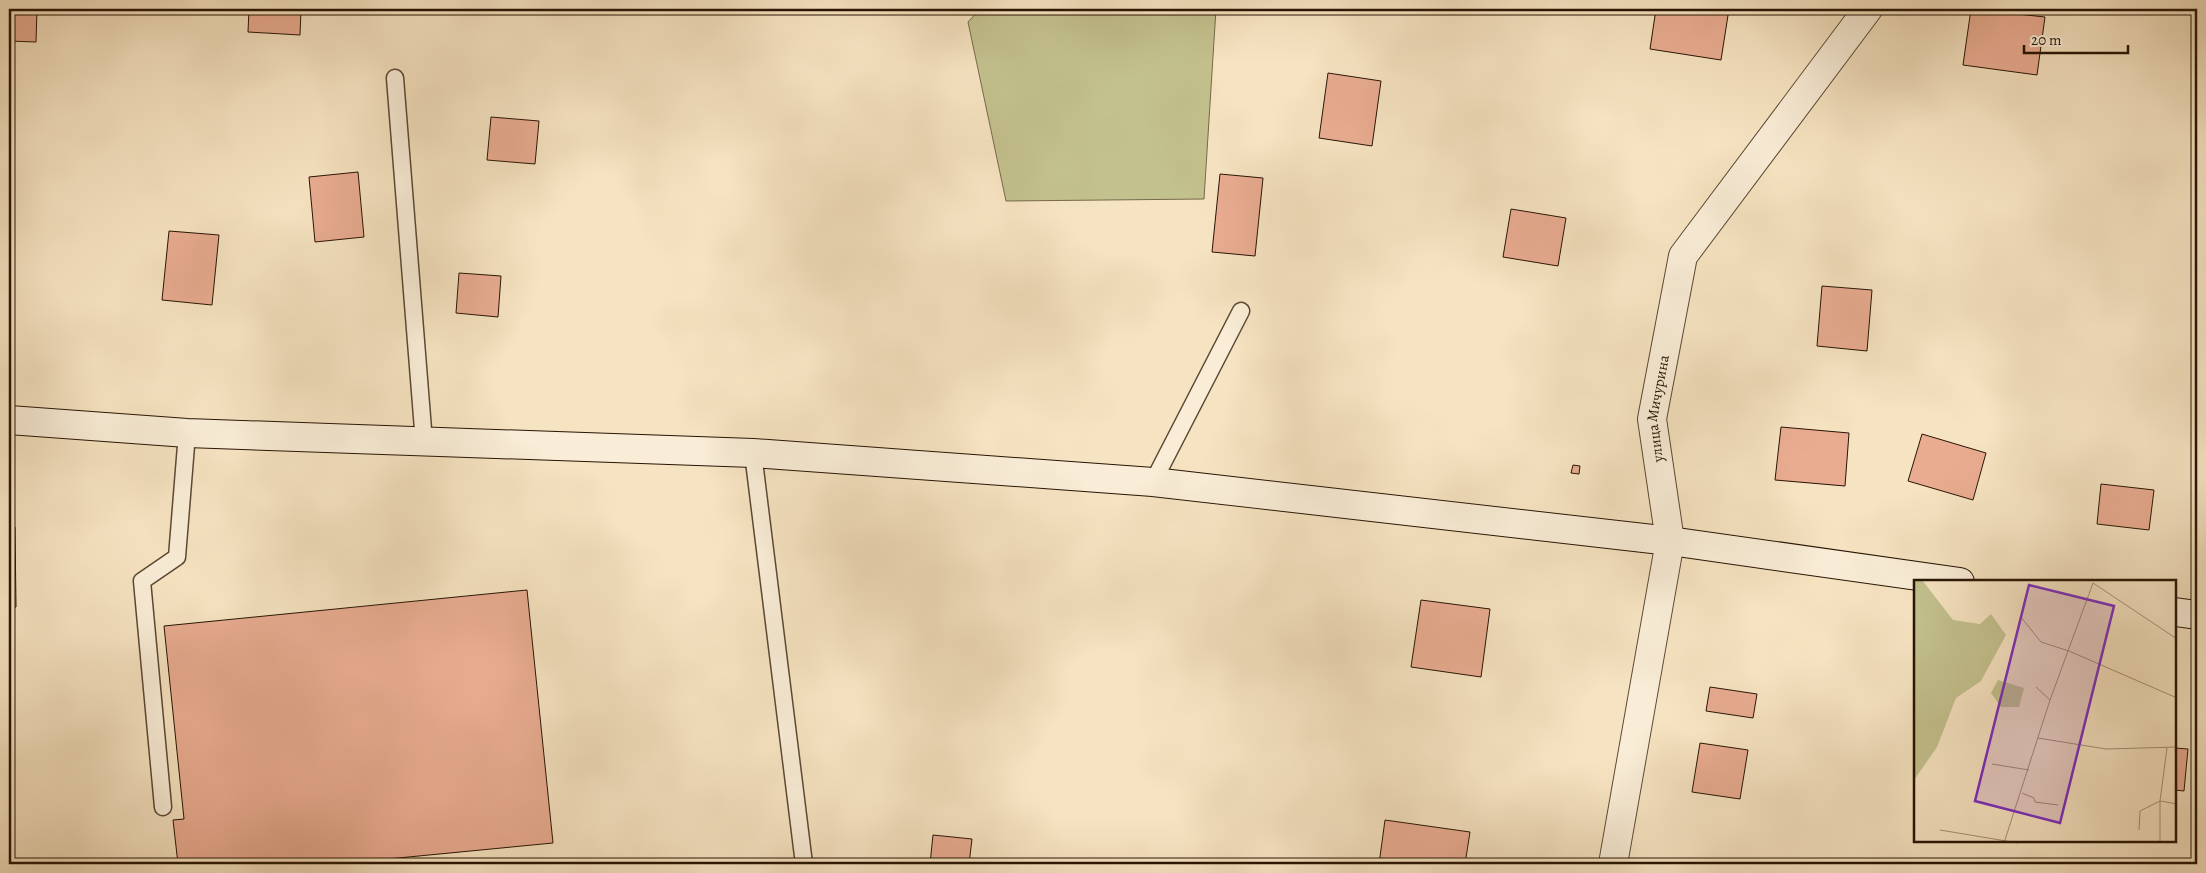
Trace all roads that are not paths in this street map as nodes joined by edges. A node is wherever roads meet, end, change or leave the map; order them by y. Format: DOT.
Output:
graph roads {
  1 [pos="1868,9"];
  2 [pos="395,78"];
  3 [pos="1241,311"];
  4 [pos="9,420"];
  5 [pos="188,433"];
  6 [pos="424,442"];
  7 [pos="753,454"];
  8 [pos="1153,482"];
  9 [pos="1670,542"];
  10 [pos="1946,580"];
  11 [pos="2176,612"];
  12 [pos="2197,615"];
  13 [pos="163,807"];
  14 [pos="804,864"];
  15 [pos="1613,864"];
  1 -- 9 [label="street, улица Мичурина"];
  2 -- 6 [label="lane"];
  3 -- 8 [label="lane"];
  4 -- 5 [label="street"];
  5 -- 6 [label="street"];
  5 -- 13 [label="lane"];
  6 -- 7 [label="street"];
  7 -- 8 [label="street"];
  7 -- 14 [label="lane"];
  8 -- 9 [label="street"];
  9 -- 10 [label="street"];
  9 -- 15 [label="street, улица Мичурина"];
  11 -- 12 [label="street"];
}
